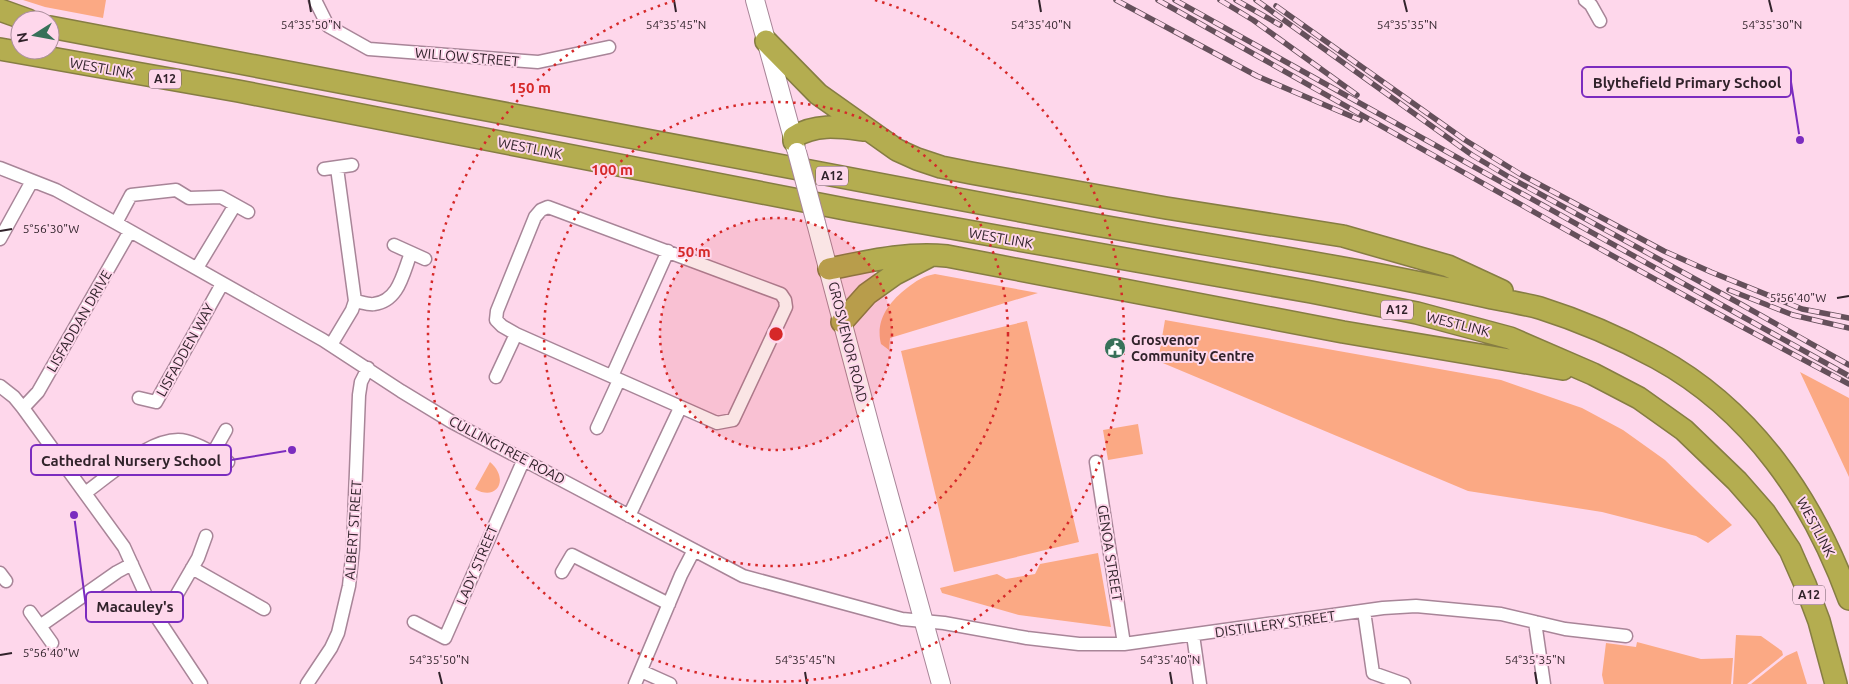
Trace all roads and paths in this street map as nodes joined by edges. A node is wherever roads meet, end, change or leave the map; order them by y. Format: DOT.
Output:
graph roads {
  1 [pos="315,0"];
  2 [pos="755,0"];
  3 [pos="1585,0"];
  4 [pos="1600,21"];
  5 [pos="60,29"];
  6 [pos="766,40"];
  7 [pos="610,47"];
  8 [pos="59,60"];
  9 [pos="870,130"];
  10 [pos="795,146"];
  11 [pos="352,165"];
  12 [pos="0,168"];
  13 [pos="32,180"];
  14 [pos="236,205"];
  15 [pos="248,212"];
  16 [pos="116,223"];
  17 [pos="130,231"];
  18 [pos="0,239"];
  19 [pos="394,245"];
  20 [pos="668,251"];
  21 [pos="411,253"];
  22 [pos="932,254"];
  23 [pos="425,258"];
  24 [pos="197,268"];
  25 [pos="829,269"];
  26 [pos="222,284"];
  27 [pos="355,301"];
  28 [pos="1539,308"];
  29 [pos="842,322"];
  30 [pos="516,334"];
  31 [pos="331,345"];
  32 [pos="368,368"];
  33 [pos="1593,374"];
  34 [pos="496,376"];
  35 [pos="615,378"];
  36 [pos="0,386"];
  37 [pos="139,398"];
  38 [pos="23,408"];
  39 [pos="680,408"];
  40 [pos="597,428"];
  41 [pos="226,430"];
  42 [pos="214,453"];
  43 [pos="524,459"];
  44 [pos="228,462"];
  45 [pos="1096,462"];
  46 [pos="85,493"];
  47 [pos="629,516"];
  48 [pos="206,536"];
  49 [pos="694,550"];
  50 [pos="132,564"];
  51 [pos="192,568"];
  52 [pos="562,572"];
  53 [pos="1849,599"];
  54 [pos="669,604"];
  55 [pos="264,609"];
  56 [pos="1364,611"];
  57 [pos="30,612"];
  58 [pos="154,613"];
  59 [pos="923,621"];
  60 [pos="414,622"];
  61 [pos="1535,622"];
  62 [pos="40,626"];
  63 [pos="1192,635"];
  64 [pos="1626,636"];
  65 [pos="52,643"];
  66 [pos="1124,644"];
  67 [pos="641,671"];
  68 [pos="1373,673"];
  69 [pos="196,682"];
  70 [pos="307,684"];
  71 [pos="635,684"];
  72 [pos="670,684"];
  73 [pos="941,684"];
  74 [pos="1200,684"];
  75 [pos="1366,684"];
  76 [pos="1404,684"];
  77 [pos="1544,684"];
  78 [pos="1836,684"];
  1 -- 7 [label="street, WILLOW STREET"];
  2 -- 6 [label="main road, GROSVENOR ROAD"];
  3 -- 4 [label="street"];
  5 -- 28 [label="highway, WESTLINK / A12"];
  6 -- 9 [label="highway"];
  6 -- 10 [label="main road, GROSVENOR ROAD"];
  8 -- 33 [label="highway, WESTLINK / A12"];
  9 -- 10 [label="highway"];
  9 -- 28 [label="highway"];
  10 -- 25 [label="main road, GROSVENOR ROAD, bridge"];
  11 -- 27 [label="street"];
  12 -- 13 [label="street, CULLINGTREE ROAD"];
  13 -- 16 [label="street, CULLINGTREE ROAD"];
  13 -- 18 [label="street"];
  14 -- 15 [label="street"];
  14 -- 16 [label="street"];
  14 -- 24 [label="street"];
  16 -- 17 [label="street, CULLINGTREE ROAD"];
  17 -- 24 [label="street, CULLINGTREE ROAD"];
  17 -- 38 [label="street, LISFADDAN DRIVE"];
  19 -- 21 [label="street"];
  20 -- 30 [label="street"];
  20 -- 35 [label="street"];
  20 -- 39 [label="street"];
  21 -- 23 [label="street"];
  21 -- 27 [label="street"];
  22 -- 25 [label="highway"];
  22 -- 29 [label="highway"];
  22 -- 33 [label="highway"];
  24 -- 26 [label="street, CULLINGTREE ROAD"];
  25 -- 29 [label="main road, GROSVENOR ROAD"];
  26 -- 31 [label="street, CULLINGTREE ROAD"];
  26 -- 37 [label="street, LISFADDEN WAY"];
  27 -- 31 [label="street"];
  28 -- 53 [label="highway, WESTLINK / A12"];
  29 -- 59 [label="main road, GROSVENOR ROAD"];
  30 -- 34 [label="street"];
  30 -- 35 [label="street"];
  31 -- 32 [label="street, CULLINGTREE ROAD"];
  32 -- 43 [label="street, CULLINGTREE ROAD"];
  32 -- 70 [label="street, ALBERT STREET"];
  33 -- 78 [label="highway, WESTLINK / A12"];
  35 -- 39 [label="street"];
  35 -- 40 [label="street"];
  36 -- 38 [label="street"];
  38 -- 46 [label="street"];
  39 -- 47 [label="street"];
  41 -- 42 [label="street"];
  42 -- 44 [label="street"];
  42 -- 46 [label="street"];
  43 -- 47 [label="street, CULLINGTREE ROAD"];
  43 -- 60 [label="street, LADY STREET"];
  45 -- 66 [label="street, GENOA STREET"];
  46 -- 50 [label="street"];
  47 -- 49 [label="street, CULLINGTREE ROAD"];
  48 -- 51 [label="street"];
  49 -- 54 [label="street"];
  49 -- 59 [label="street, CULLINGTREE ROAD"];
  50 -- 58 [label="street"];
  50 -- 62 [label="street"];
  51 -- 55 [label="street"];
  51 -- 58 [label="street"];
  52 -- 54 [label="street"];
  54 -- 67 [label="street"];
  56 -- 61 [label="street, DISTILLERY STREET"];
  56 -- 63 [label="street, DISTILLERY STREET"];
  56 -- 68 [label="street"];
  57 -- 62 [label="street"];
  58 -- 69 [label="street"];
  59 -- 66 [label="street, DISTILLERY STREET"];
  59 -- 73 [label="main road, GROSVENOR ROAD"];
  61 -- 64 [label="street, DISTILLERY STREET"];
  61 -- 77 [label="street"];
  62 -- 65 [label="street"];
  63 -- 66 [label="street, DISTILLERY STREET"];
  63 -- 74 [label="street"];
  67 -- 71 [label="street"];
  67 -- 72 [label="street"];
  68 -- 75 [label="street"];
  68 -- 76 [label="street"];
}
